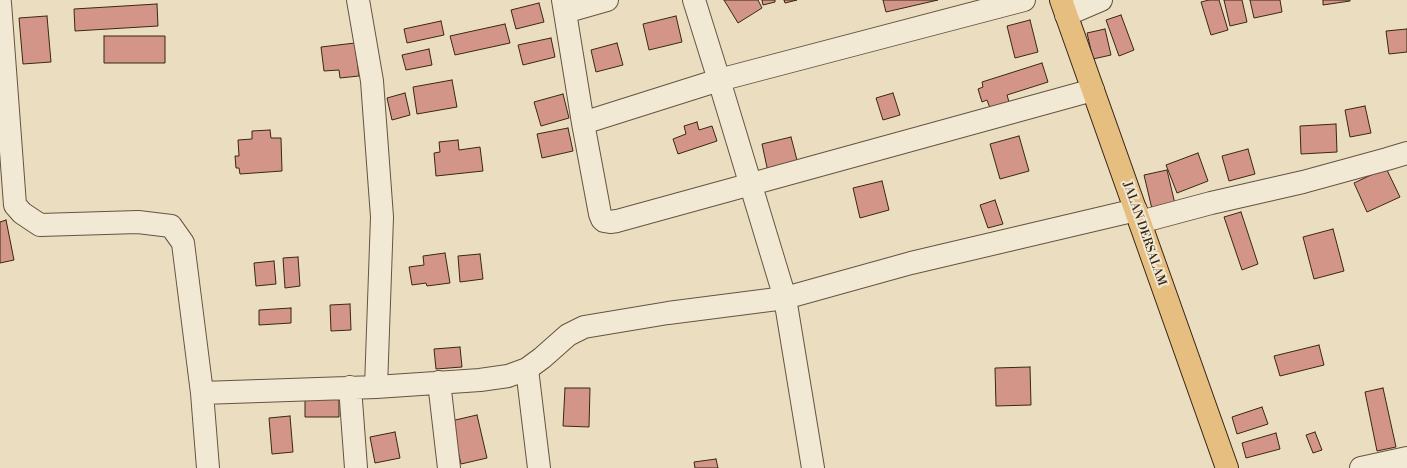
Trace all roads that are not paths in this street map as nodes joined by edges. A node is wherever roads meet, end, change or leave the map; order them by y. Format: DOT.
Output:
graph roads {
  1 [pos="358,0"];
  2 [pos="607,0"];
  3 [pos="694,0"];
  4 [pos="1024,0"];
  5 [pos="1101,0"];
  6 [pos="0,3"];
  7 [pos="564,6"];
  8 [pos="1064,7"];
  9 [pos="719,80"];
  10 [pos="1093,90"];
  11 [pos="583,123"];
  12 [pos="5,136"];
  13 [pos="1407,153"];
  14 [pos="750,183"];
  15 [pos="7,205"];
  16 [pos="1138,216"];
  17 [pos="785,298"];
  18 [pos="527,369"];
  19 [pos="439,382"];
  20 [pos="350,387"];
  21 [pos="376,387"];
  22 [pos="202,393"];
  23 [pos="1407,458"];
  24 [pos="208,468"];
  25 [pos="356,468"];
  26 [pos="449,468"];
  27 [pos="540,468"];
  28 [pos="814,468"];
  29 [pos="1227,468"];
  30 [pos="1361,468"];
  1 -- 21 [label="street"];
  2 -- 7 [label="street"];
  3 -- 9 [label="street"];
  4 -- 9 [label="street"];
  5 -- 8 [label="street"];
  6 -- 12 [label="street"];
  7 -- 11 [label="street"];
  8 -- 10 [label="main road, JALAN DERSALAM"];
  9 -- 11 [label="street"];
  9 -- 14 [label="street"];
  10 -- 14 [label="street"];
  10 -- 16 [label="main road, JALAN DERSALAM"];
  11 -- 14 [label="street"];
  12 -- 15 [label="street"];
  13 -- 16 [label="street"];
  14 -- 17 [label="street"];
  15 -- 22 [label="street"];
  16 -- 17 [label="street"];
  16 -- 29 [label="main road, JALAN DERSALAM"];
  17 -- 18 [label="street"];
  17 -- 28 [label="street"];
  18 -- 19 [label="street"];
  18 -- 27 [label="street"];
  19 -- 21 [label="street"];
  19 -- 26 [label="street"];
  20 -- 21 [label="street"];
  20 -- 22 [label="street"];
  20 -- 25 [label="street"];
  22 -- 24 [label="street"];
  23 -- 30 [label="street"];
}
